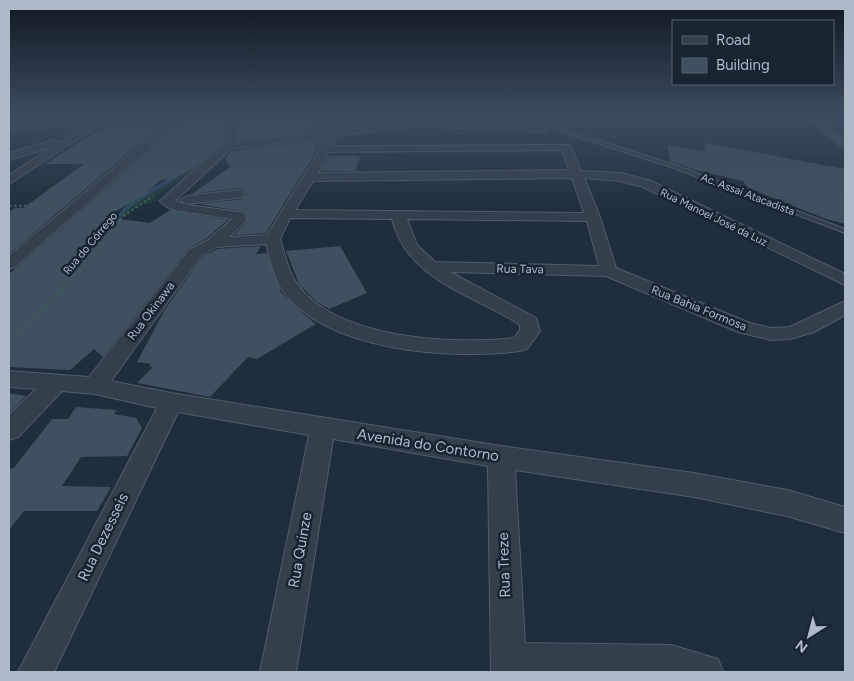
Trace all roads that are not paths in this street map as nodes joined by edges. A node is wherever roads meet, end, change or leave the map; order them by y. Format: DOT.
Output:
graph roads {
  1 [pos="34,149"];
  2 [pos="56,149"];
  3 [pos="139,149"];
  4 [pos="225,149"];
  5 [pos="326,149"];
  6 [pos="352,149"];
  7 [pos="567,149"];
  8 [pos="619,149"];
  9 [pos="14,155"];
  10 [pos="44,157"];
  11 [pos="578,174"];
  12 [pos="308,177"];
  13 [pos="9,180"];
  14 [pos="238,194"];
  15 [pos="168,203"];
  16 [pos="285,214"];
  17 [pos="398,214"];
  18 [pos="593,217"];
  19 [pos="845,231"];
  20 [pos="272,239"];
  21 [pos="213,243"];
  22 [pos="9,264"];
  23 [pos="432,267"];
  24 [pos="609,271"];
  25 [pos="845,280"];
  26 [pos="845,307"];
  27 [pos="9,379"];
  28 [pos="56,384"];
  29 [pos="95,386"];
  30 [pos="171,402"];
  31 [pos="323,427"];
  32 [pos="9,430"];
  33 [pos="501,457"];
  34 [pos="845,520"];
  35 [pos="508,666"];
  36 [pos="36,672"];
  37 [pos="278,672"];
  38 [pos="705,672"];
  1 -- 9 [label="street"];
  2 -- 10 [label="street"];
  3 -- 22 [label="street"];
  4 -- 15 [label="street"];
  5 -- 6 [label="street"];
  5 -- 12 [label="street"];
  7 -- 11 [label="street"];
  8 -- 19 [label="lane, Ac. Assaí Atacadista"];
  9 -- 10 [label="street"];
  10 -- 13 [label="street"];
  11 -- 12 [label="street, Rua Manoel José da Luz"];
  11 -- 18 [label="street"];
  11 -- 25 [label="street, Rua Manoel José da Luz"];
  12 -- 16 [label="street"];
  14 -- 15 [label="street"];
  15 -- 21 [label="street, Rua Okinawa"];
  16 -- 17 [label="street"];
  16 -- 20 [label="street"];
  17 -- 18 [label="street"];
  17 -- 23 [label="street"];
  18 -- 24 [label="street"];
  20 -- 21 [label="street"];
  20 -- 23 [label="street"];
  21 -- 29 [label="street, Rua Okinawa"];
  23 -- 24 [label="street, Rua Tava"];
  24 -- 26 [label="street, Rua Bahia Formosa"];
  27 -- 28 [label="street, Avenida do Contorno"];
  28 -- 29 [label="street, Avenida do Contorno"];
  28 -- 32 [label="street"];
  29 -- 30 [label="street, Avenida do Contorno"];
  30 -- 31 [label="street, Avenida do Contorno"];
  30 -- 36 [label="street, Rua Dezesseis"];
  31 -- 33 [label="street, Avenida do Contorno"];
  31 -- 37 [label="street, Rua Quinze"];
  33 -- 34 [label="street, Avenida do Contorno"];
  33 -- 35 [label="street, Rua Treze"];
  35 -- 38 [label="street"];
}
